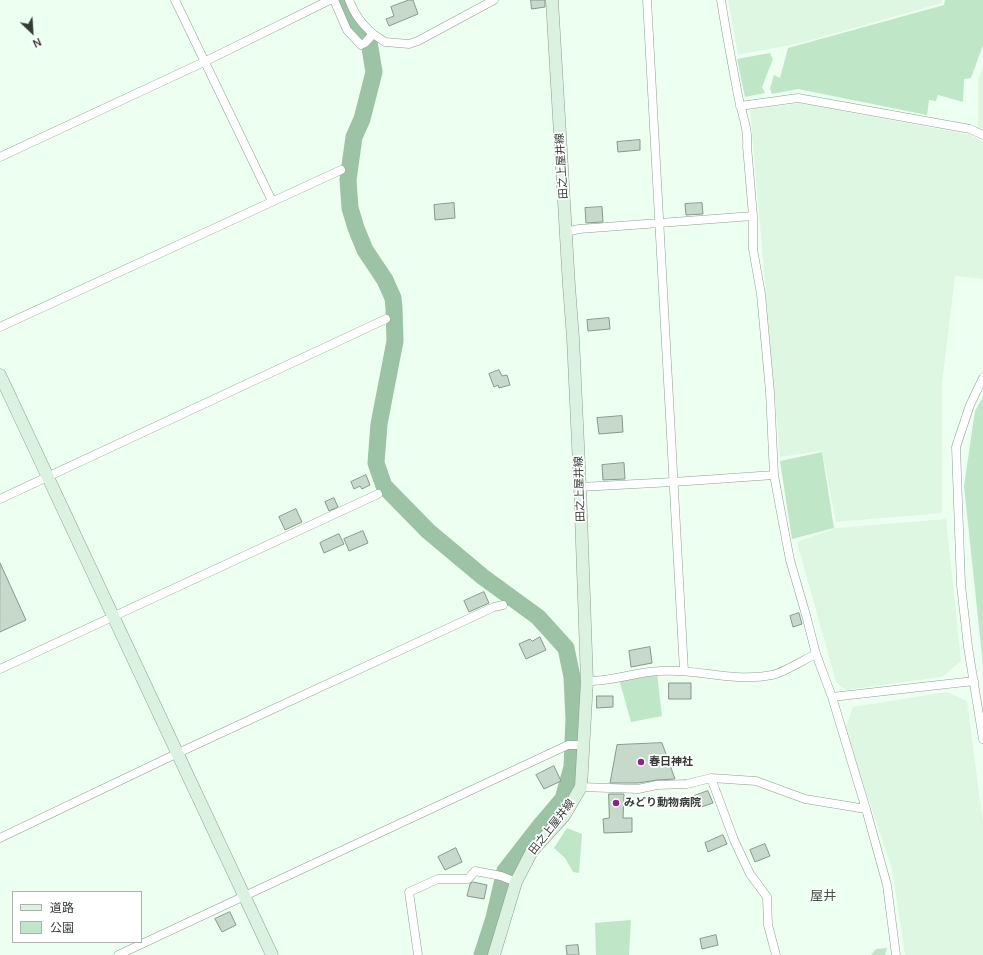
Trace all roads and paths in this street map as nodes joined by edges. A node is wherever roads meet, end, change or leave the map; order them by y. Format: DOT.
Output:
graph roads {
  1 [pos="175,0"];
  2 [pos="330,0"];
  3 [pos="334,0"];
  4 [pos="349,0"];
  5 [pos="494,0"];
  6 [pos="552,0"];
  7 [pos="647,0"];
  8 [pos="721,0"];
  9 [pos="370,38"];
  10 [pos="206,62"];
  11 [pos="740,106"];
  12 [pos="983,135"];
  13 [pos="0,157"];
  14 [pos="341,170"];
  15 [pos="272,201"];
  16 [pos="753,216"];
  17 [pos="660,224"];
  18 [pos="566,232"];
  19 [pos="386,319"];
  20 [pos="0,327"];
  21 [pos="0,375"];
  22 [pos="983,378"];
  23 [pos="774,475"];
  24 [pos="48,476"];
  25 [pos="673,482"];
  26 [pos="580,486"];
  27 [pos="378,494"];
  28 [pos="0,498"];
  29 [pos="503,605"];
  30 [pos="113,617"];
  31 [pos="816,654"];
  32 [pos="0,669"];
  33 [pos="684,671"];
  34 [pos="587,681"];
  35 [pos="974,681"];
  36 [pos="832,697"];
  37 [pos="983,739"];
  38 [pos="583,745"];
  39 [pos="178,753"];
  40 [pos="711,778"];
  41 [pos="581,787"];
  42 [pos="866,809"];
  43 [pos="0,838"];
  44 [pos="513,881"];
  45 [pos="243,895"];
  46 [pos="118,955"];
  47 [pos="272,955"];
  48 [pos="418,955"];
  49 [pos="494,955"];
  50 [pos="776,955"];
  51 [pos="896,955"];
  1 -- 10 [label="street"];
  2 -- 10 [label="street"];
  3 -- 9 [label="street"];
  4 -- 9 [label="street"];
  5 -- 9 [label="street"];
  6 -- 18 [label="main road, 田之上屋井線"];
  7 -- 17 [label="street"];
  8 -- 11 [label="street"];
  10 -- 13 [label="street"];
  10 -- 15 [label="street"];
  11 -- 12 [label="street"];
  11 -- 16 [label="street"];
  14 -- 15 [label="street"];
  15 -- 20 [label="street"];
  16 -- 17 [label="street"];
  16 -- 23 [label="street"];
  17 -- 18 [label="street"];
  17 -- 25 [label="street"];
  18 -- 26 [label="main road, 田之上屋井線"];
  19 -- 24 [label="street"];
  21 -- 24 [label="main road"];
  22 -- 35 [label="street"];
  23 -- 25 [label="street"];
  23 -- 31 [label="street"];
  24 -- 28 [label="street"];
  24 -- 30 [label="main road"];
  25 -- 26 [label="street"];
  25 -- 33 [label="street"];
  26 -- 34 [label="main road, 田之上屋井線"];
  27 -- 30 [label="street"];
  29 -- 39 [label="street"];
  30 -- 32 [label="street"];
  30 -- 39 [label="main road"];
  31 -- 33 [label="street"];
  31 -- 36 [label="street"];
  33 -- 34 [label="street"];
  34 -- 38 [label="main road, 田之上屋井線"];
  35 -- 36 [label="street"];
  35 -- 37 [label="street"];
  36 -- 42 [label="street"];
  38 -- 41 [label="main road, 田之上屋井線"];
  38 -- 45 [label="street"];
  39 -- 43 [label="street"];
  39 -- 45 [label="main road"];
  40 -- 41 [label="street"];
  40 -- 42 [label="street"];
  40 -- 50 [label="street"];
  41 -- 44 [label="main road, 田之上屋井線"];
  42 -- 51 [label="street"];
  44 -- 48 [label="street"];
  44 -- 49 [label="main road, 田之上屋井線"];
  45 -- 46 [label="street"];
  45 -- 47 [label="main road"];
}
